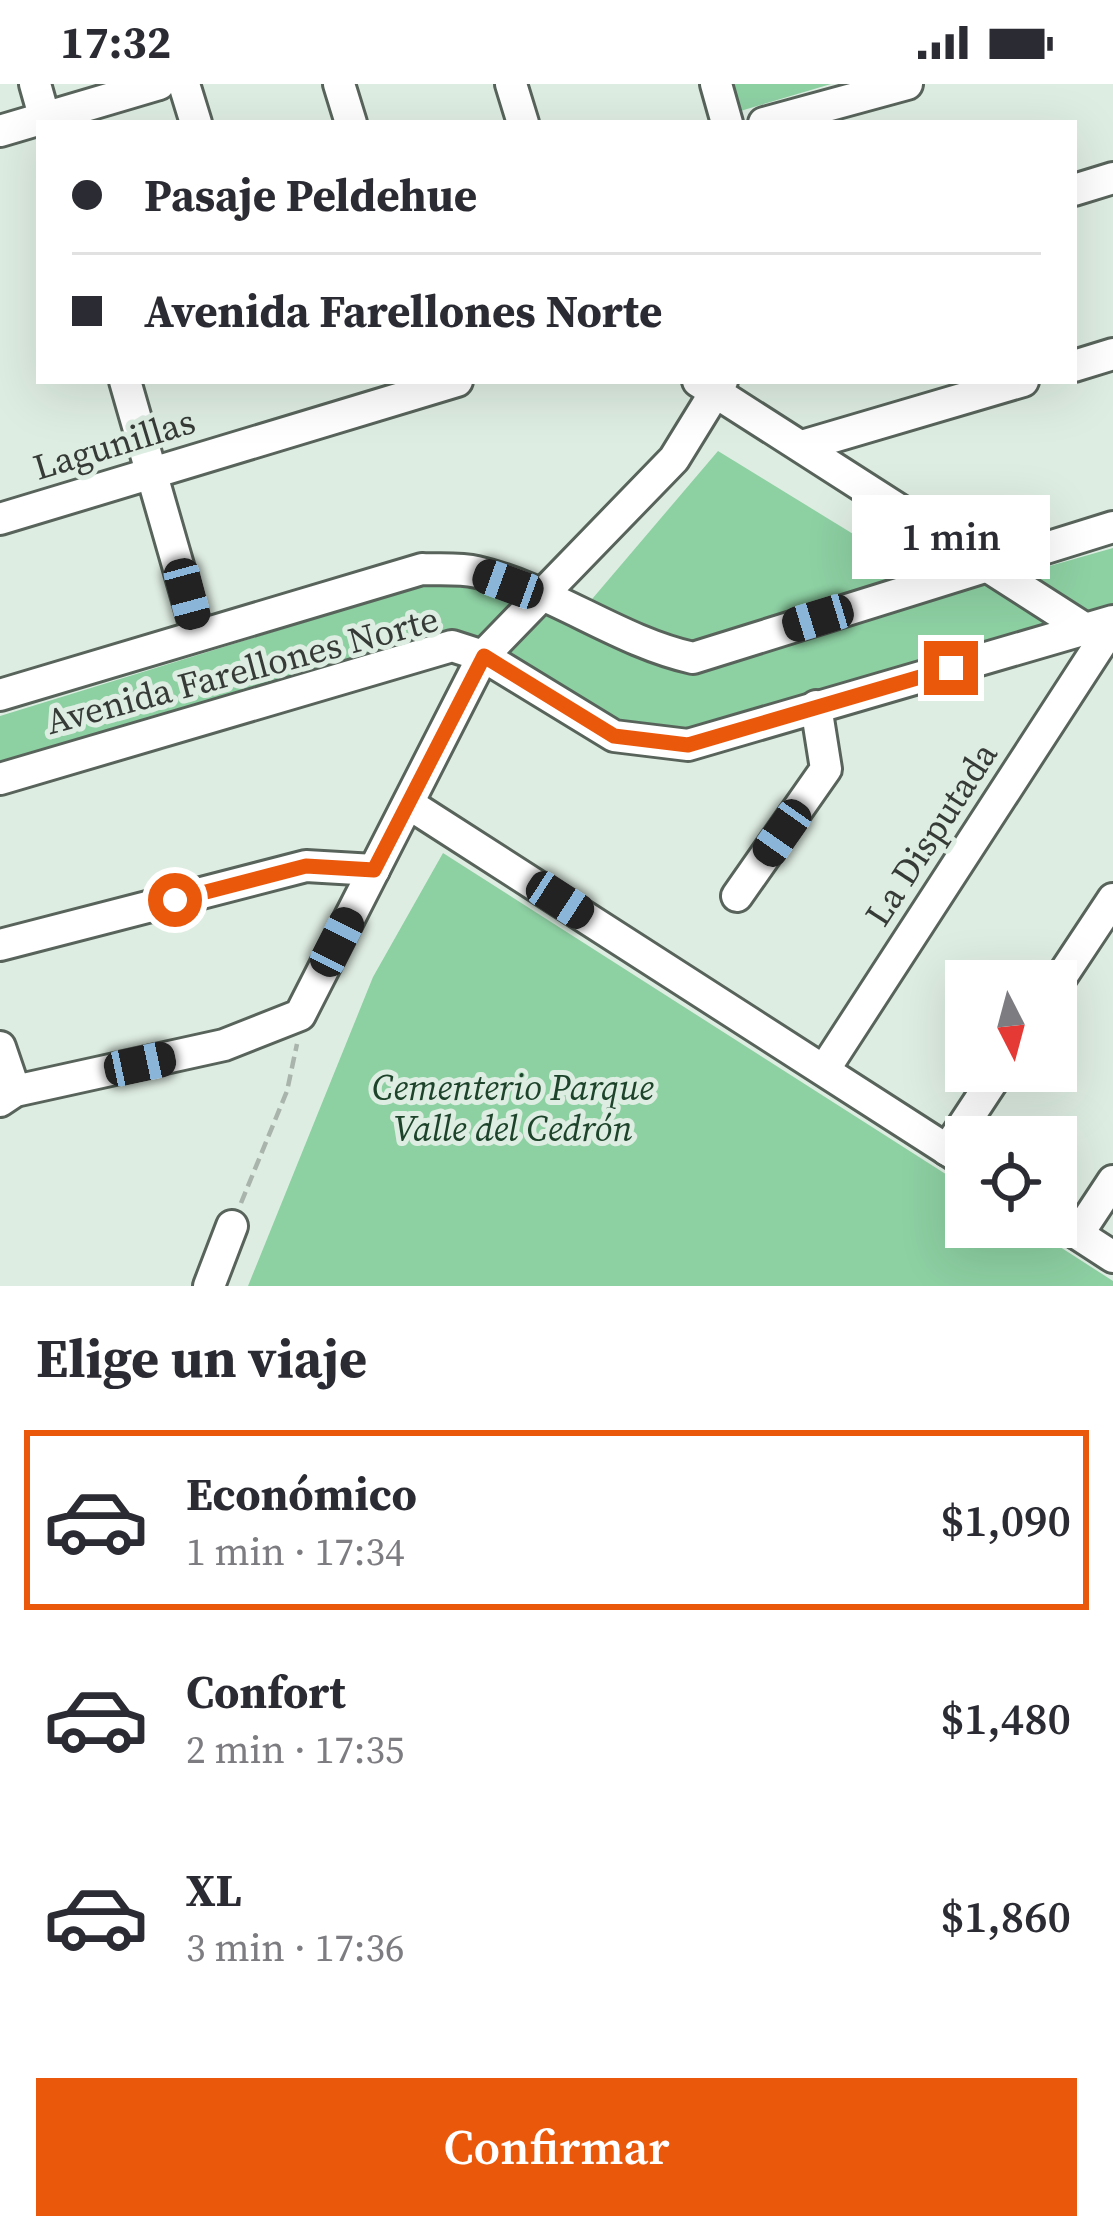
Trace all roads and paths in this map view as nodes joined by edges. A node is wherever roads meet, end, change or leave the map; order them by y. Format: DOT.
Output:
graph roads {
  1 [pos="34,84"];
  2 [pos="159,84"];
  3 [pos="184,84"];
  4 [pos="339,84"];
  5 [pos="511,84"];
  6 [pos="716,84"];
  7 [pos="907,84"];
  8 [pos="45,120"];
  9 [pos="48,120"];
  10 [pos="195,120"];
  11 [pos="350,120"];
  12 [pos="522,120"];
  13 [pos="726,120"];
  14 [pos="775,120"];
  15 [pos="36,123"];
  16 [pos="0,131"];
  17 [pos="1113,178"];
  18 [pos="1077,189"];
  19 [pos="1113,355"];
  20 [pos="1077,365"];
  21 [pos="126,384"];
  22 [pos="447,384"];
  23 [pos="712,384"];
  24 [pos="1013,384"];
  25 [pos="802,446"];
  26 [pos="153,472"];
  27 [pos="0,519"];
  28 [pos="1113,527"];
  29 [pos="986,565"];
  30 [pos="542,595"];
  31 [pos="198,634"];
  32 [pos="1104,634"];
  33 [pos="484,656"];
  34 [pos="0,695"];
  35 [pos="816,706"];
  36 [pos="0,779"];
  37 [pos="410,804"];
  38 [pos="374,870"];
  39 [pos="737,896"];
  40 [pos="1113,899"];
  41 [pos="0,945"];
  42 [pos="1073,960"];
  43 [pos="300,1015"];
  44 [pos="0,1046"];
  45 [pos="824,1070"];
  46 [pos="7,1096"];
  47 [pos="945,1148"];
  48 [pos="1113,1181"];
  49 [pos="1077,1217"];
  50 [pos="232,1226"];
  51 [pos="1077,1234"];
  52 [pos="1113,1257"];
  53 [pos="209,1286"];
  1 -- 8 [label="street"];
  2 -- 9 [label="street"];
  3 -- 10 [label="street"];
  4 -- 11 [label="street"];
  5 -- 12 [label="street"];
  6 -- 13 [label="street"];
  7 -- 14 [label="street"];
  15 -- 16 [label="street"];
  17 -- 18 [label="street"];
  19 -- 20 [label="street"];
  21 -- 26 [label="street"];
  22 -- 26 [label="street, Lagunillas"];
  23 -- 25 [label="street"];
  23 -- 30 [label="street"];
  24 -- 25 [label="street"];
  25 -- 29 [label="street"];
  26 -- 27 [label="street, Lagunillas"];
  26 -- 31 [label="street"];
  28 -- 29 [label="street"];
  29 -- 30 [label="street"];
  29 -- 32 [label="street"];
  30 -- 31 [label="street"];
  30 -- 33 [label="street"];
  31 -- 34 [label="street"];
  32 -- 35 [label="street, Avenida Farellones Norte"];
  32 -- 45 [label="street, La Disputada"];
  33 -- 35 [label="street, Avenida Farellones Norte"];
  33 -- 36 [label="street, Avenida Farellones Norte"];
  33 -- 37 [label="street"];
  35 -- 39 [label="street"];
  37 -- 38 [label="street"];
  37 -- 45 [label="street"];
  38 -- 41 [label="street"];
  38 -- 43 [label="street"];
  40 -- 42 [label="street"];
  43 -- 46 [label="street"];
  43 -- 50 [label="path"];
  44 -- 46 [label="street"];
  45 -- 47 [label="street"];
  48 -- 49 [label="street"];
  50 -- 53 [label="street"];
  51 -- 52 [label="street"];
}
